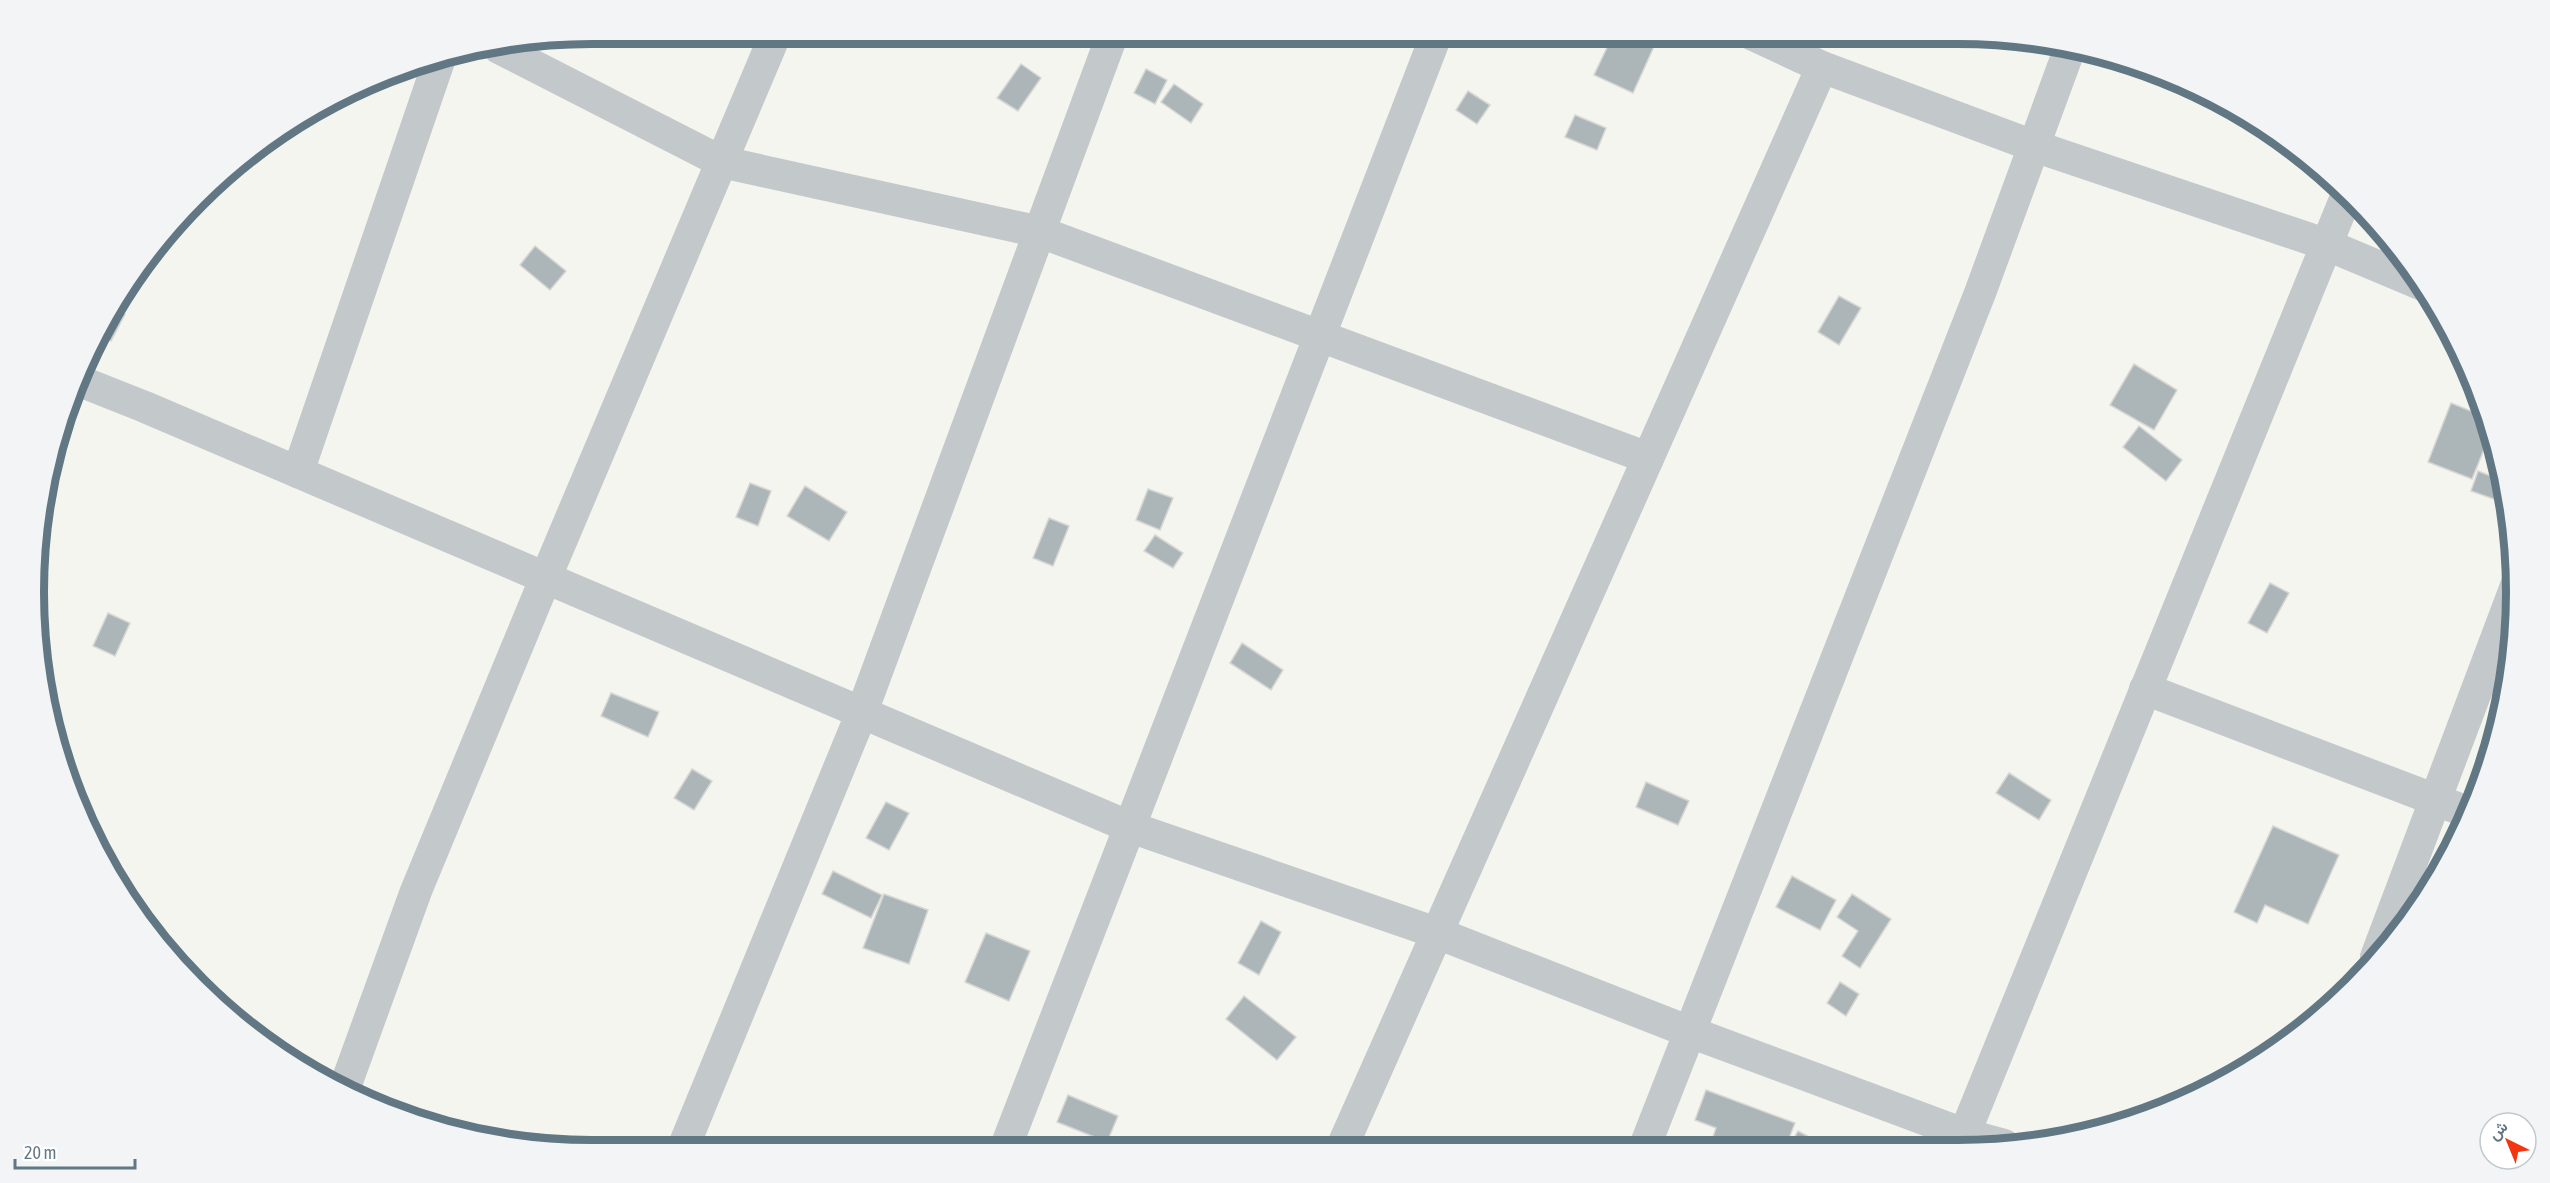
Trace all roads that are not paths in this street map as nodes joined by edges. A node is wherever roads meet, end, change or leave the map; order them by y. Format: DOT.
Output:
graph roads {
  1 [pos="771,44"];
  2 [pos="1109,44"];
  3 [pos="1433,44"];
  4 [pos="1773,44"];
  5 [pos="504,51"];
  6 [pos="2067,55"];
  7 [pos="437,66"];
  8 [pos="1822,67"];
  9 [pos="2034,146"];
  10 [pos="722,162"];
  11 [pos="2344,202"];
  12 [pos="1040,231"];
  13 [pos="2325,244"];
  14 [pos="2408,279"];
  15 [pos="1320,335"];
  16 [pos="85,383"];
  17 [pos="1648,458"];
  18 [pos="298,472"];
  19 [pos="546,577"];
  20 [pos="2505,614"];
  21 [pos="2145,689"];
  22 [pos="862,712"];
  23 [pos="2435,800"];
  24 [pos="2461,810"];
  25 [pos="1130,826"];
  26 [pos="1437,933"];
  27 [pos="2383,937"];
  28 [pos="1690,1032"];
  29 [pos="347,1082"];
  30 [pos="686,1140"];
  31 [pos="1008,1140"];
  32 [pos="1346,1140"];
  33 [pos="1647,1140"];
  34 [pos="1962,1140"];
  1 -- 10 [label="street"];
  2 -- 12 [label="street"];
  3 -- 15 [label="street"];
  4 -- 8 [label="street"];
  5 -- 10 [label="street"];
  6 -- 9 [label="street"];
  7 -- 18 [label="street"];
  8 -- 9 [label="street"];
  8 -- 17 [label="street"];
  9 -- 13 [label="street"];
  9 -- 28 [label="street"];
  10 -- 12 [label="street"];
  10 -- 19 [label="street"];
  11 -- 13 [label="street"];
  12 -- 15 [label="street"];
  12 -- 22 [label="street"];
  13 -- 14 [label="street"];
  13 -- 21 [label="street"];
  15 -- 17 [label="street"];
  15 -- 25 [label="street"];
  16 -- 18 [label="street"];
  17 -- 26 [label="street"];
  18 -- 19 [label="street"];
  19 -- 22 [label="street"];
  19 -- 29 [label="street"];
  20 -- 23 [label="street"];
  21 -- 23 [label="street"];
  21 -- 34 [label="street"];
  22 -- 25 [label="street"];
  22 -- 30 [label="street"];
  23 -- 24 [label="street"];
  23 -- 27 [label="street"];
  25 -- 26 [label="street"];
  25 -- 31 [label="street"];
  26 -- 28 [label="street"];
  26 -- 32 [label="street"];
  28 -- 33 [label="street"];
  28 -- 34 [label="street"];
}
